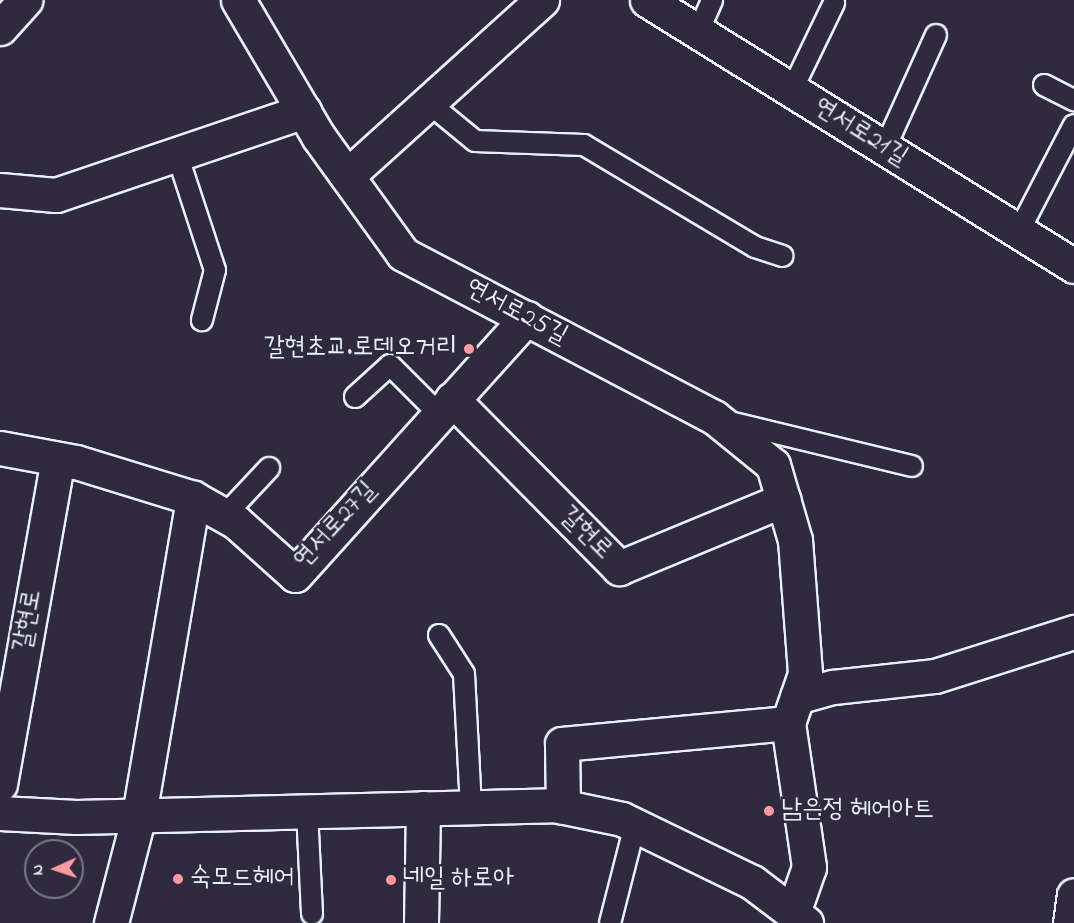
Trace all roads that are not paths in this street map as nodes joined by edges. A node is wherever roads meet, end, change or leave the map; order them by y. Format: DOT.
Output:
graph roads {
  1 [pos="25,0"];
  2 [pos="238,0"];
  3 [pos="542,0"];
  4 [pos="647,0"];
  5 [pos="712,0"];
  6 [pos="834,3"];
  7 [pos="0,27"];
  8 [pos="698,32"];
  9 [pos="936,35"];
  10 [pos="1044,85"];
  11 [pos="792,90"];
  12 [pos="1074,100"];
  13 [pos="430,104"];
  14 [pos="304,111"];
  15 [pos="1074,125"];
  16 [pos="885,148"];
  17 [pos="177,154"];
  18 [pos="347,176"];
  19 [pos="0,190"];
  20 [pos="1019,231"];
  21 [pos="783,256"];
  22 [pos="1074,266"];
  23 [pos="526,318"];
  24 [pos="202,320"];
  25 [pos="355,397"];
  26 [pos="445,407"];
  27 [pos="714,417"];
  28 [pos="0,448"];
  29 [pos="58,459"];
  30 [pos="912,466"];
  31 [pos="269,468"];
  32 [pos="193,498"];
  33 [pos="783,500"];
  34 [pos="224,516"];
  35 [pos="1074,632"];
  36 [pos="439,635"];
  37 [pos="793,710"];
  38 [pos="0,784"];
  39 [pos="471,807"];
  40 [pos="563,807"];
  41 [pos="423,808"];
  42 [pos="308,811"];
  43 [pos="0,813"];
  44 [pos="139,815"];
  45 [pos="635,825"];
  46 [pos="1074,895"];
  47 [pos="312,914"];
  48 [pos="800,918"];
  49 [pos="111,923"];
  50 [pos="421,923"];
  51 [pos="610,923"];
  52 [pos="1070,923"];
  1 -- 7 [label="street"];
  2 -- 14 [label="street, 연서로25길"];
  3 -- 13 [label="street"];
  4 -- 8 [label="street, 연서로21길"];
  5 -- 8 [label="lane"];
  6 -- 11 [label="lane"];
  8 -- 11 [label="street, 연서로21길"];
  9 -- 16 [label="lane"];
  10 -- 12 [label="lane"];
  11 -- 16 [label="street, 연서로21길"];
  13 -- 18 [label="street"];
  13 -- 21 [label="lane"];
  14 -- 17 [label="street"];
  14 -- 18 [label="street, 연서로25길"];
  15 -- 20 [label="lane"];
  16 -- 20 [label="street, 연서로21길"];
  17 -- 19 [label="street"];
  17 -- 24 [label="lane"];
  18 -- 23 [label="street, 연서로25길"];
  20 -- 22 [label="street, 연서로21길"];
  23 -- 26 [label="street, 연서로27길"];
  23 -- 27 [label="street, 연서로25길"];
  25 -- 26 [label="lane"];
  26 -- 33 [label="street, 갈현로"];
  26 -- 34 [label="street, 연서로27길"];
  27 -- 30 [label="lane"];
  27 -- 33 [label="street"];
  28 -- 29 [label="street, 연서로27길"];
  29 -- 32 [label="street, 연서로27길"];
  29 -- 38 [label="street, 갈현로"];
  31 -- 34 [label="lane"];
  32 -- 34 [label="street, 연서로27길"];
  32 -- 44 [label="street"];
  33 -- 37 [label="street"];
  35 -- 37 [label="street"];
  36 -- 39 [label="lane"];
  37 -- 40 [label="street"];
  37 -- 48 [label="street"];
  39 -- 40 [label="street"];
  39 -- 41 [label="street"];
  40 -- 45 [label="street"];
  41 -- 42 [label="street"];
  41 -- 50 [label="street"];
  42 -- 44 [label="street"];
  42 -- 47 [label="lane"];
  43 -- 44 [label="street"];
  44 -- 49 [label="street"];
  45 -- 48 [label="street"];
  45 -- 51 [label="lane"];
  46 -- 52 [label="street"];
}
